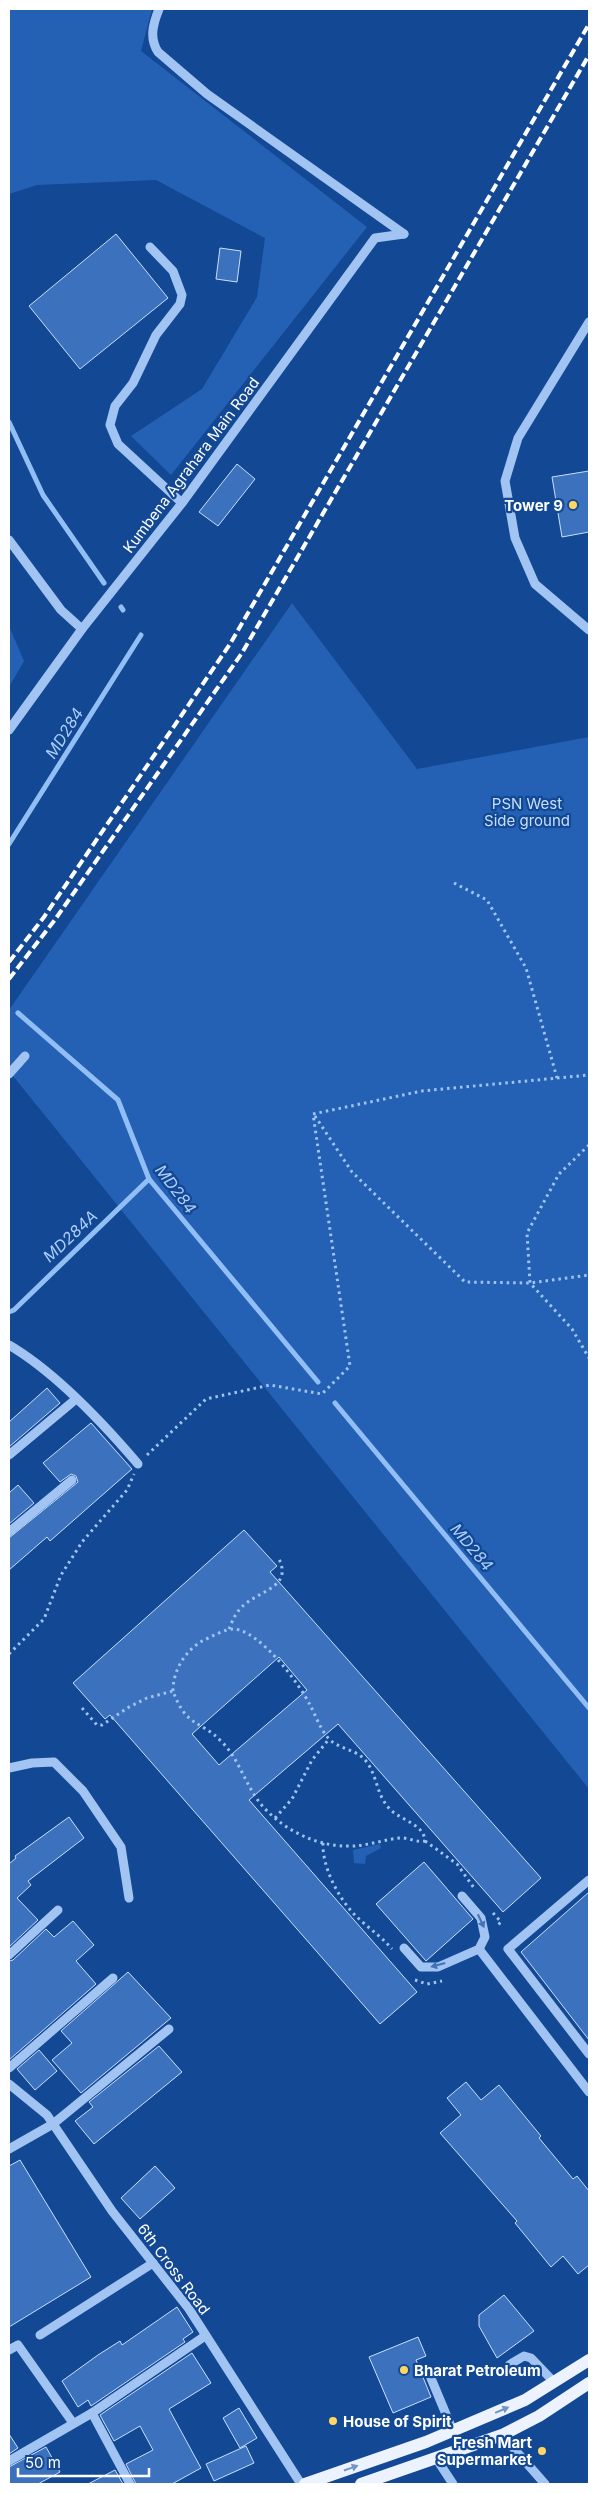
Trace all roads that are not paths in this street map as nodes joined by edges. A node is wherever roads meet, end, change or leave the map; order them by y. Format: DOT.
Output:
graph roads {
  1 [pos="159,9"];
  2 [pos="150,247"];
  3 [pos="589,322"];
  4 [pos="182,503"];
  5 [pos="9,540"];
  6 [pos="82,629"];
  7 [pos="589,630"];
  8 [pos="9,730"];
  9 [pos="25,1056"];
  10 [pos="9,1074"];
  11 [pos="9,1345"];
  12 [pos="76,1399"];
  13 [pos="9,1455"];
  14 [pos="138,1464"];
  15 [pos="72,1480"];
  16 [pos="9,1532"];
  17 [pos="9,1768"];
  18 [pos="589,1880"];
  19 [pos="462,1896"];
  20 [pos="129,1898"];
  21 [pos="58,1910"];
  22 [pos="404,1948"];
  23 [pos="479,1949"];
  24 [pos="9,1955"];
  25 [pos="113,1978"];
  26 [pos="169,2029"];
  27 [pos="589,2054"];
  28 [pos="9,2068"];
  29 [pos="9,2084"];
  30 [pos="589,2092"];
  31 [pos="53,2124"];
  32 [pos="9,2149"];
  33 [pos="153,2263"];
  34 [pos="40,2335"];
  35 [pos="205,2336"];
  36 [pos="9,2350"];
  37 [pos="589,2360"];
  38 [pos="508,2365"];
  39 [pos="428,2371"];
  40 [pos="554,2382"];
  41 [pos="589,2383"];
  42 [pos="92,2414"];
  43 [pos="73,2423"];
  44 [pos="453,2430"];
  45 [pos="502,2435"];
  46 [pos="436,2458"];
  47 [pos="9,2461"];
  48 [pos="130,2484"];
  49 [pos="301,2484"];
  50 [pos="305,2484"];
  51 [pos="361,2484"];
  52 [pos="452,2484"];
  53 [pos="545,2484"];
  1 -- 4 [label="street, Kumbena Agrahara Main Road"];
  2 -- 4 [label="street"];
  3 -- 7 [label="street"];
  4 -- 6 [label="street, Kumbena Agrahara Main Road"];
  5 -- 6 [label="street"];
  6 -- 8 [label="street, Kumbena Agrahara Main Road"];
  9 -- 10 [label="street"];
  11 -- 12 [label="street"];
  12 -- 13 [label="street"];
  12 -- 14 [label="street"];
  15 -- 16 [label="street"];
  17 -- 20 [label="street"];
  18 -- 27 [label="street"];
  19 -- 23 [label="street, one-way"];
  21 -- 24 [label="street"];
  23 -- 22 [label="street, one-way"];
  23 -- 30 [label="street"];
  25 -- 28 [label="street"];
  26 -- 31 [label="street"];
  29 -- 31 [label="street, 6th Cross Road"];
  31 -- 32 [label="street"];
  31 -- 33 [label="street, 6th Cross Road"];
  33 -- 34 [label="street"];
  33 -- 35 [label="street, 6th Cross Road"];
  35 -- 42 [label="street"];
  35 -- 49 [label="street, 6th Cross Road"];
  36 -- 43 [label="street"];
  37 -- 40 [label="main road"];
  38 -- 40 [label="street"];
  39 -- 44 [label="street"];
  44 -- 40 [label="main road, one-way"];
  41 -- 45 [label="main road"];
  42 -- 43 [label="street"];
  42 -- 48 [label="street"];
  43 -- 47 [label="street"];
  50 -- 44 [label="main road, one-way"];
  45 -- 46 [label="main road"];
  45 -- 53 [label="street"];
  46 -- 51 [label="main road"];
  46 -- 52 [label="street"];
}
